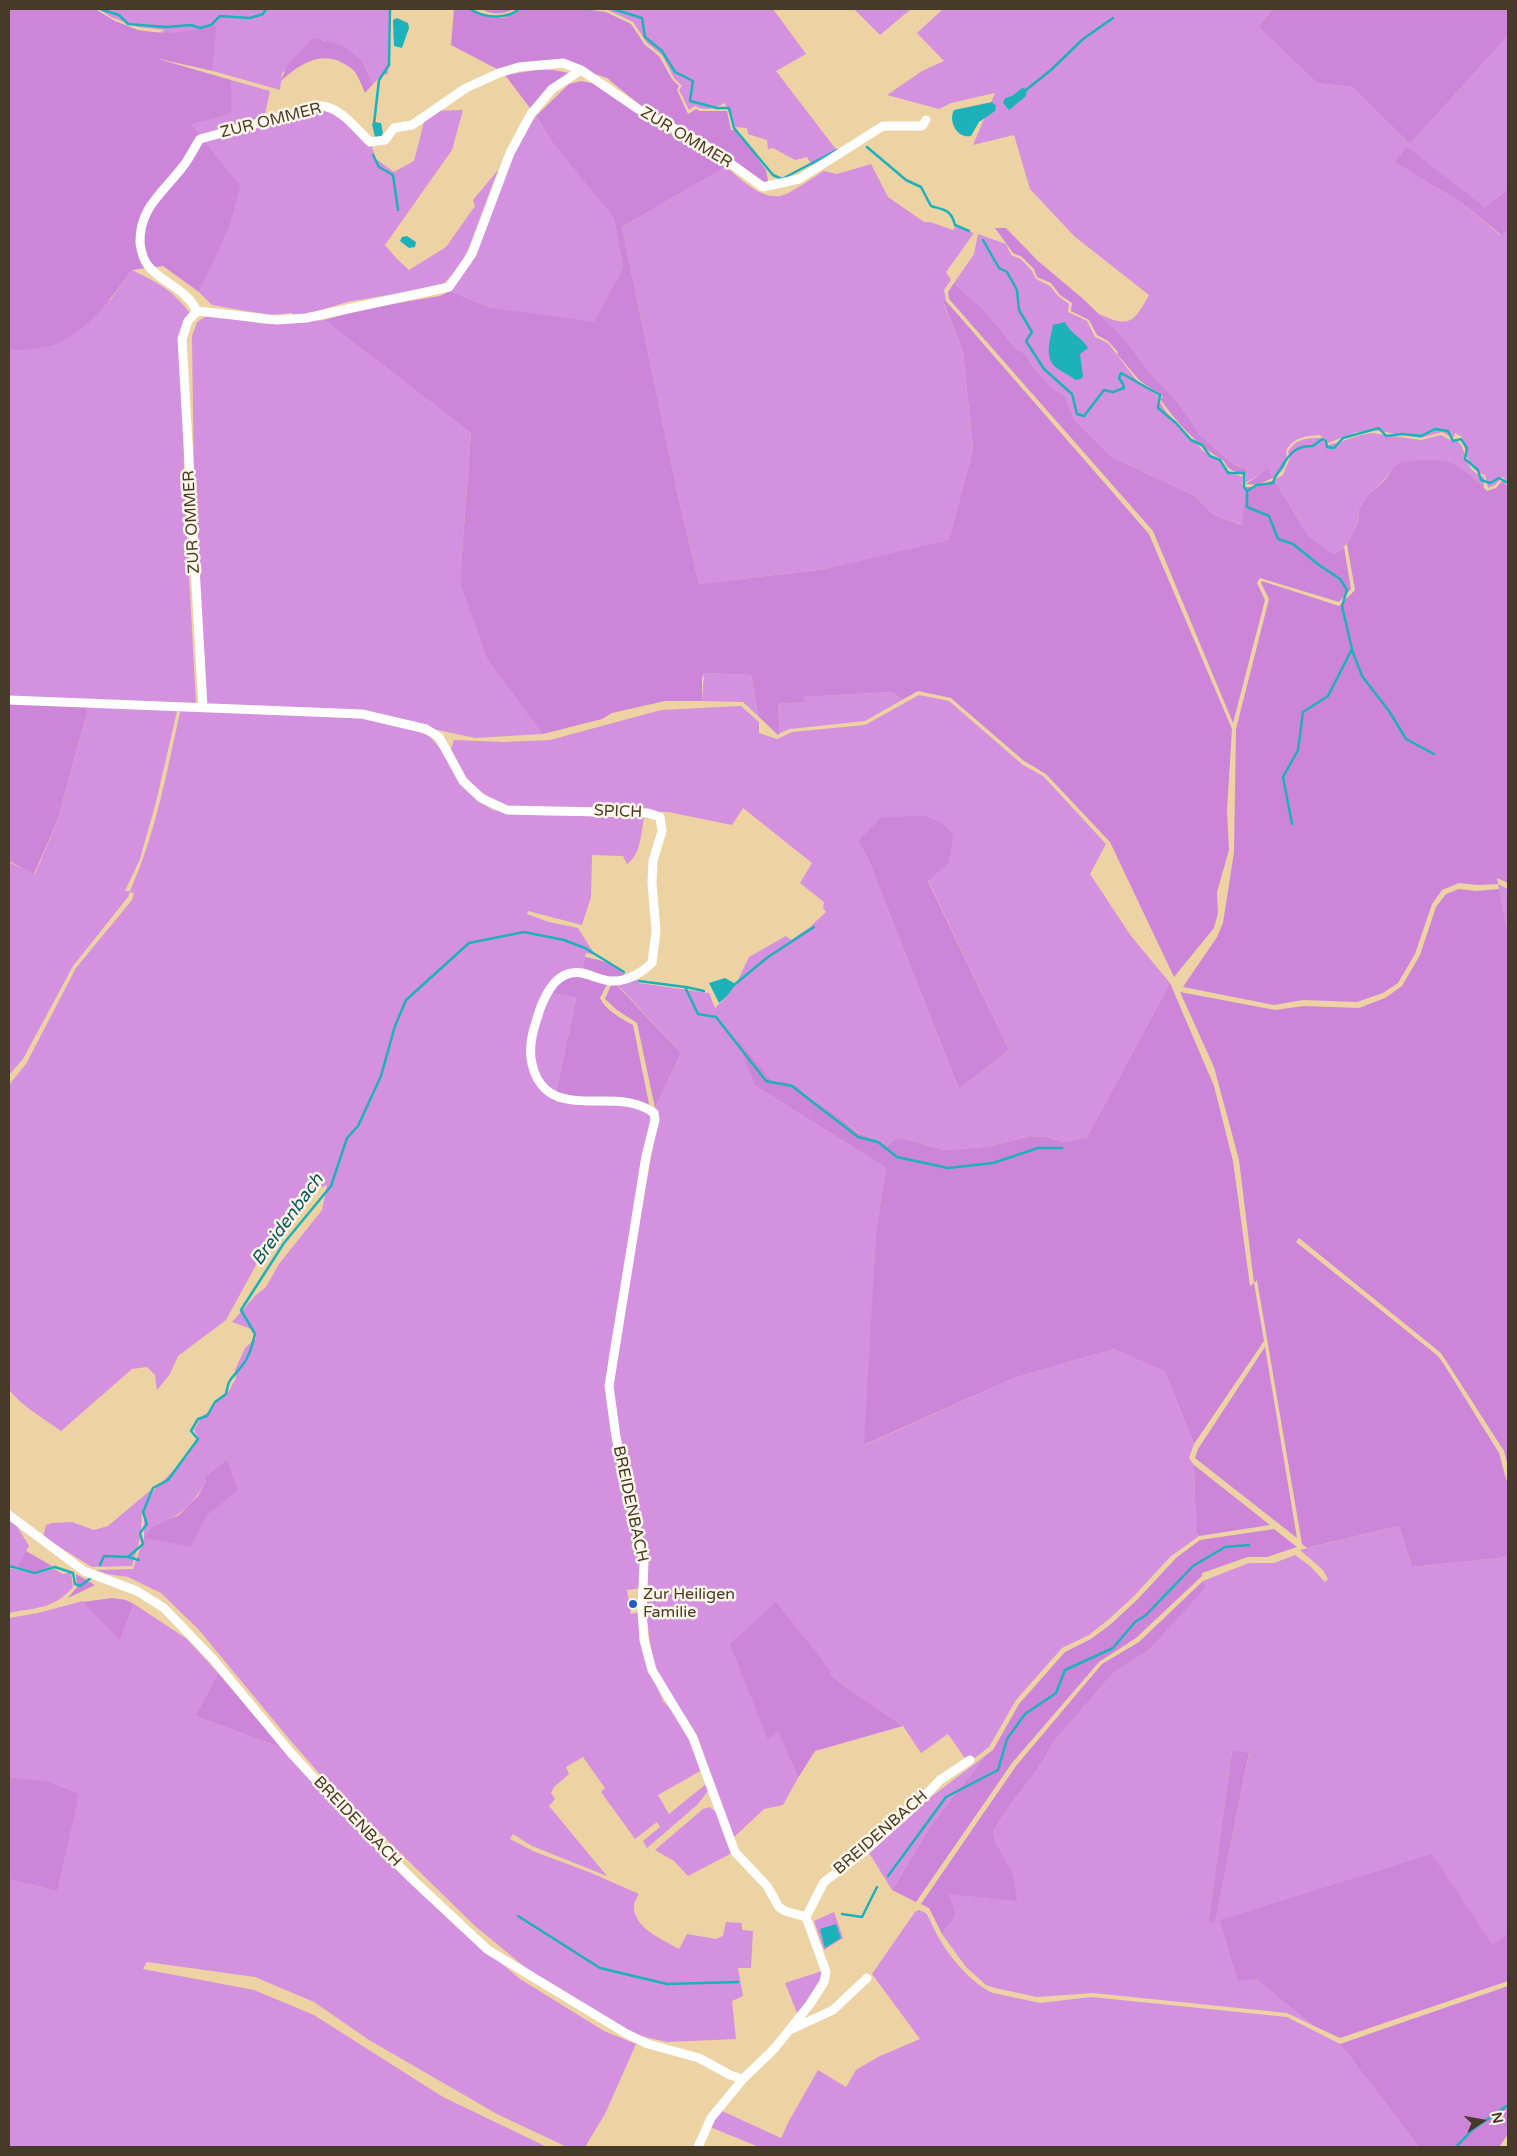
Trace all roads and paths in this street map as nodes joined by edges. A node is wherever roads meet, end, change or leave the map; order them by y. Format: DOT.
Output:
graph roads {
  1 [pos="581,70"];
  2 [pos="926,120"];
  3 [pos="197,311"];
  4 [pos="9,700"];
  5 [pos="202,707"];
  6 [pos="644,1107"];
  7 [pos="9,1515"];
  8 [pos="970,1760"];
  9 [pos="806,1917"];
  10 [pos="867,1978"];
  11 [pos="788,2031"];
  12 [pos="743,2078"];
  13 [pos="698,2147"];
  1 -- 2 [label="street, ZUR OMMER"];
  1 -- 3 [label="street"];
  1 -- 3 [label="street, ZUR OMMER"];
  3 -- 5 [label="street, ZUR OMMER"];
  4 -- 5 [label="street"];
  5 -- 6 [label="street, SPICH"];
  6 -- 9 [label="street, BREIDENBACH"];
  7 -- 12 [label="street, BREIDENBACH"];
  8 -- 9 [label="street, BREIDENBACH"];
  9 -- 11 [label="street"];
  10 -- 11 [label="street"];
  11 -- 12 [label="street"];
  12 -- 13 [label="street"];
}
